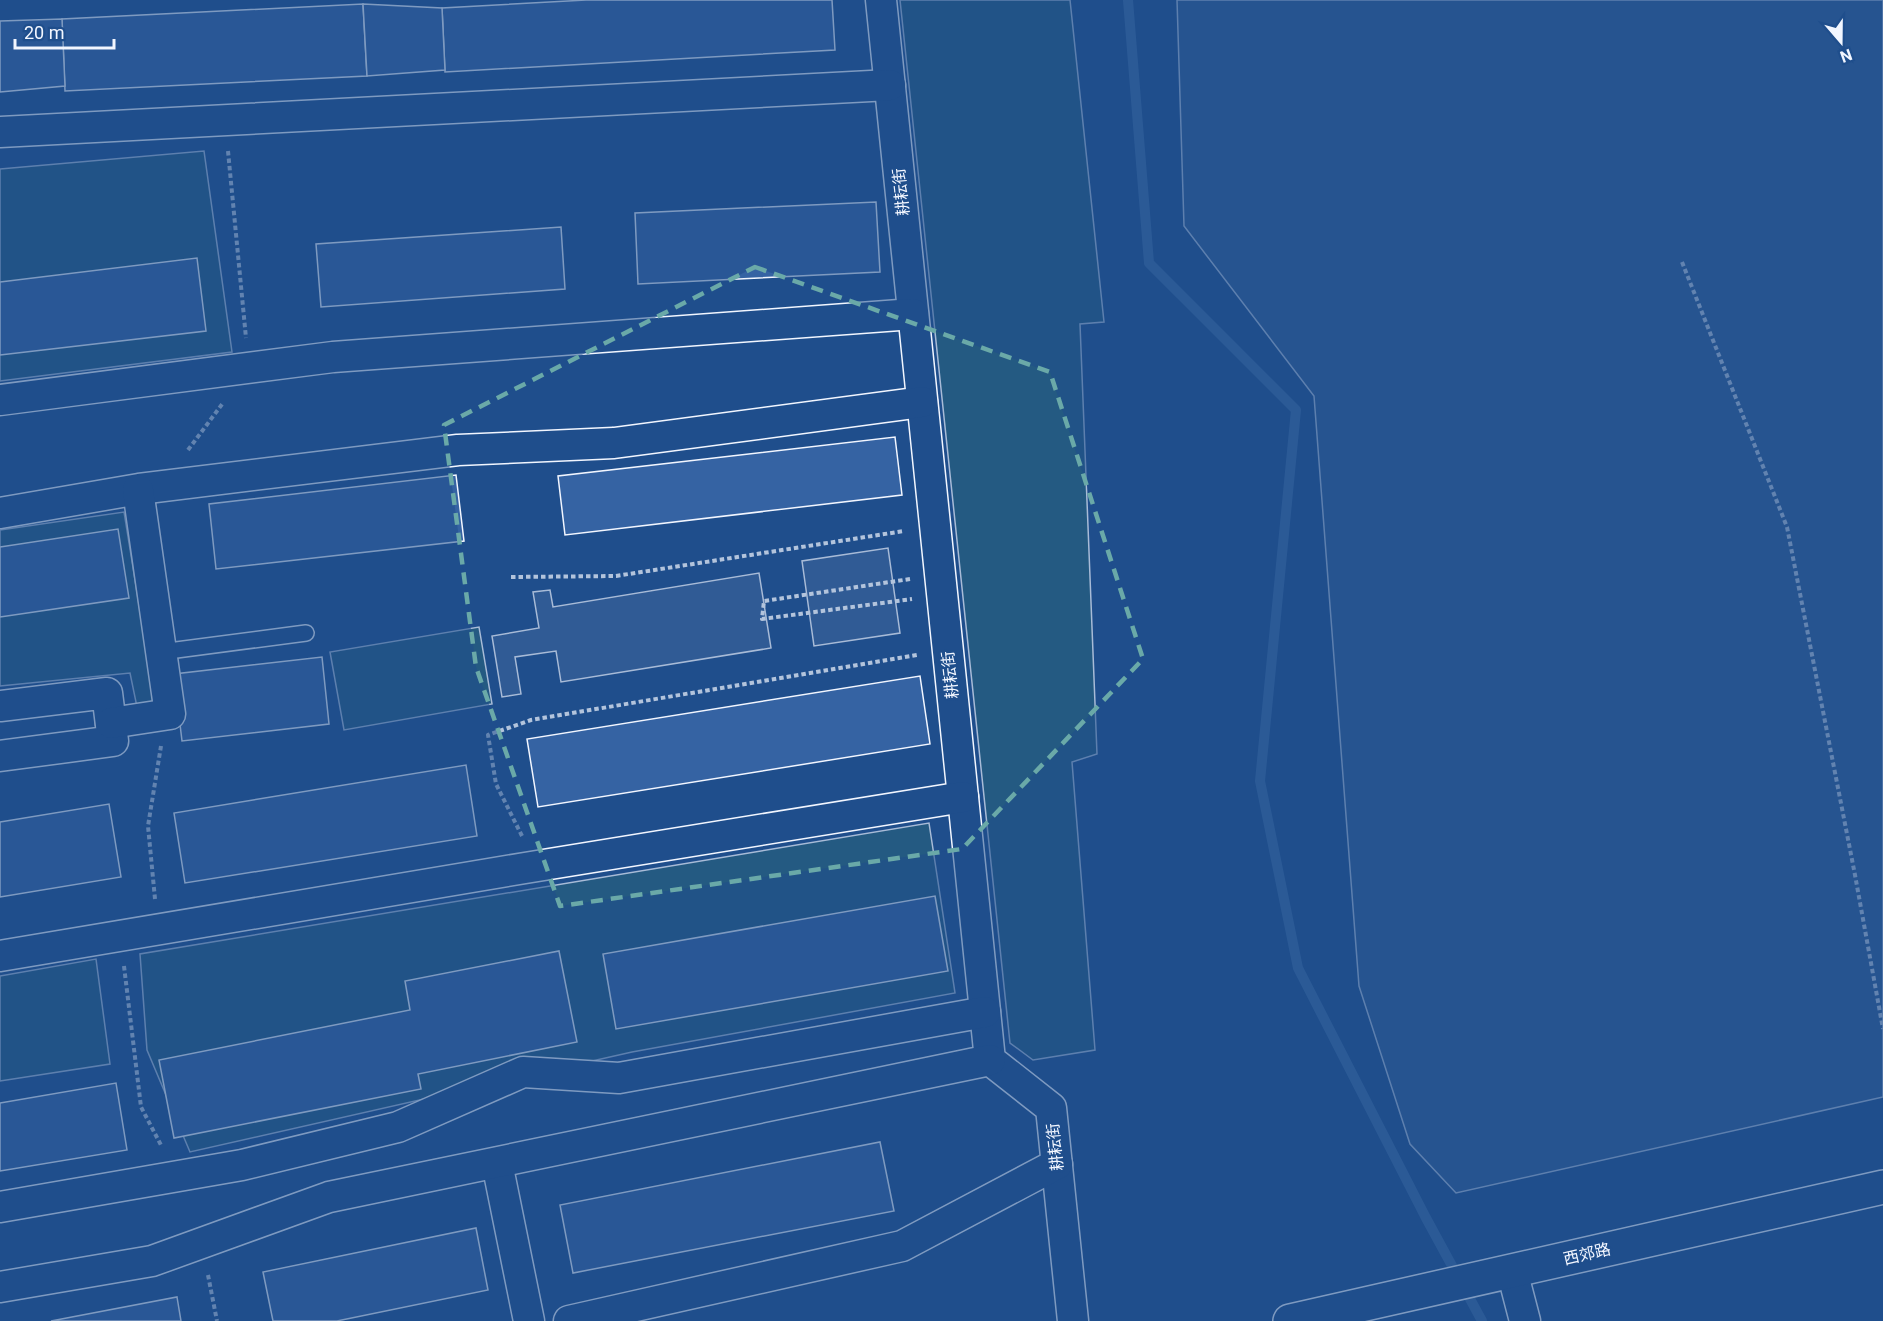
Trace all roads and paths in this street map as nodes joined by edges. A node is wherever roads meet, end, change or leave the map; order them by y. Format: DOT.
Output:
graph roads {
  1 [pos="881,0"];
  2 [pos="890,85"];
  3 [pos="225,121"];
  4 [pos="0,132"];
  5 [pos="1682,262"];
  6 [pos="913,314"];
  7 [pos="249,368"];
  8 [pos="0,400"];
  9 [pos="922,402"];
  10 [pos="150,488"];
  11 [pos="0,513"];
  12 [pos="935,526"];
  13 [pos="511,577"];
  14 [pos="941,585"];
  15 [pos="306,633"];
  16 [pos="948,650"];
  17 [pos="161,652"];
  18 [pos="0,706"];
  19 [pos="163,715"];
  20 [pos="111,723"];
  21 [pos="0,756"];
  22 [pos="963,797"];
  23 [pos="537,866"];
  24 [pos="158,930"];
  25 [pos="120,936"];
  26 [pos="0,956"];
  27 [pos="985,1012"];
  28 [pos="1883,1029"];
  29 [pos="990,1060"];
  30 [pos="497,1163"];
  31 [pos="1057,1164"];
  32 [pos="178,1176"];
  33 [pos="1883,1187"];
  34 [pos="0,1207"];
  35 [pos="202,1243"];
  36 [pos="1512,1270"];
  37 [pos="0,1287"];
  38 [pos="216,1321"];
  39 [pos="529,1321"];
  40 [pos="570,1321"];
  41 [pos="1073,1321"];
  42 [pos="1290,1321"];
  43 [pos="1525,1321"];
  1 -- 2 [label="street, 耕耘街"];
  2 -- 3 [label="street"];
  2 -- 6 [label="street, 耕耘街"];
  3 -- 4 [label="street"];
  3 -- 7 [label="path"];
  5 -- 28 [label="path"];
  6 -- 7 [label="street"];
  6 -- 9 [label="street, 耕耘街"];
  7 -- 8 [label="street"];
  7 -- 10 [label="path"];
  9 -- 10 [label="street"];
  9 -- 12 [label="street, 耕耘街"];
  10 -- 11 [label="street"];
  10 -- 17 [label="street"];
  12 -- 13 [label="path"];
  12 -- 14 [label="street, 耕耘街"];
  14 -- 14 [label="path"];
  14 -- 16 [label="street, 耕耘街"];
  15 -- 17 [label="lane"];
  16 -- 22 [label="street, 耕耘街"];
  16 -- 23 [label="path"];
  17 -- 19 [label="street"];
  18 -- 20 [label="street"];
  19 -- 20 [label="street"];
  19 -- 24 [label="path"];
  20 -- 21 [label="street"];
  22 -- 23 [label="street"];
  22 -- 27 [label="street, 耕耘街"];
  23 -- 24 [label="street"];
  24 -- 25 [label="street"];
  25 -- 26 [label="street"];
  25 -- 32 [label="path"];
  27 -- 29 [label="street, 耕耘街"];
  27 -- 32 [label="street"];
  29 -- 30 [label="street"];
  29 -- 31 [label="street, 耕耘街"];
  30 -- 35 [label="street"];
  30 -- 39 [label="street"];
  31 -- 40 [label="street"];
  31 -- 41 [label="street, 耕耘街"];
  32 -- 34 [label="street"];
  33 -- 36 [label="main road, 西郊路"];
  35 -- 37 [label="street"];
  35 -- 38 [label="path"];
  36 -- 42 [label="main road, 西郊路"];
  36 -- 43 [label="street"];
}
